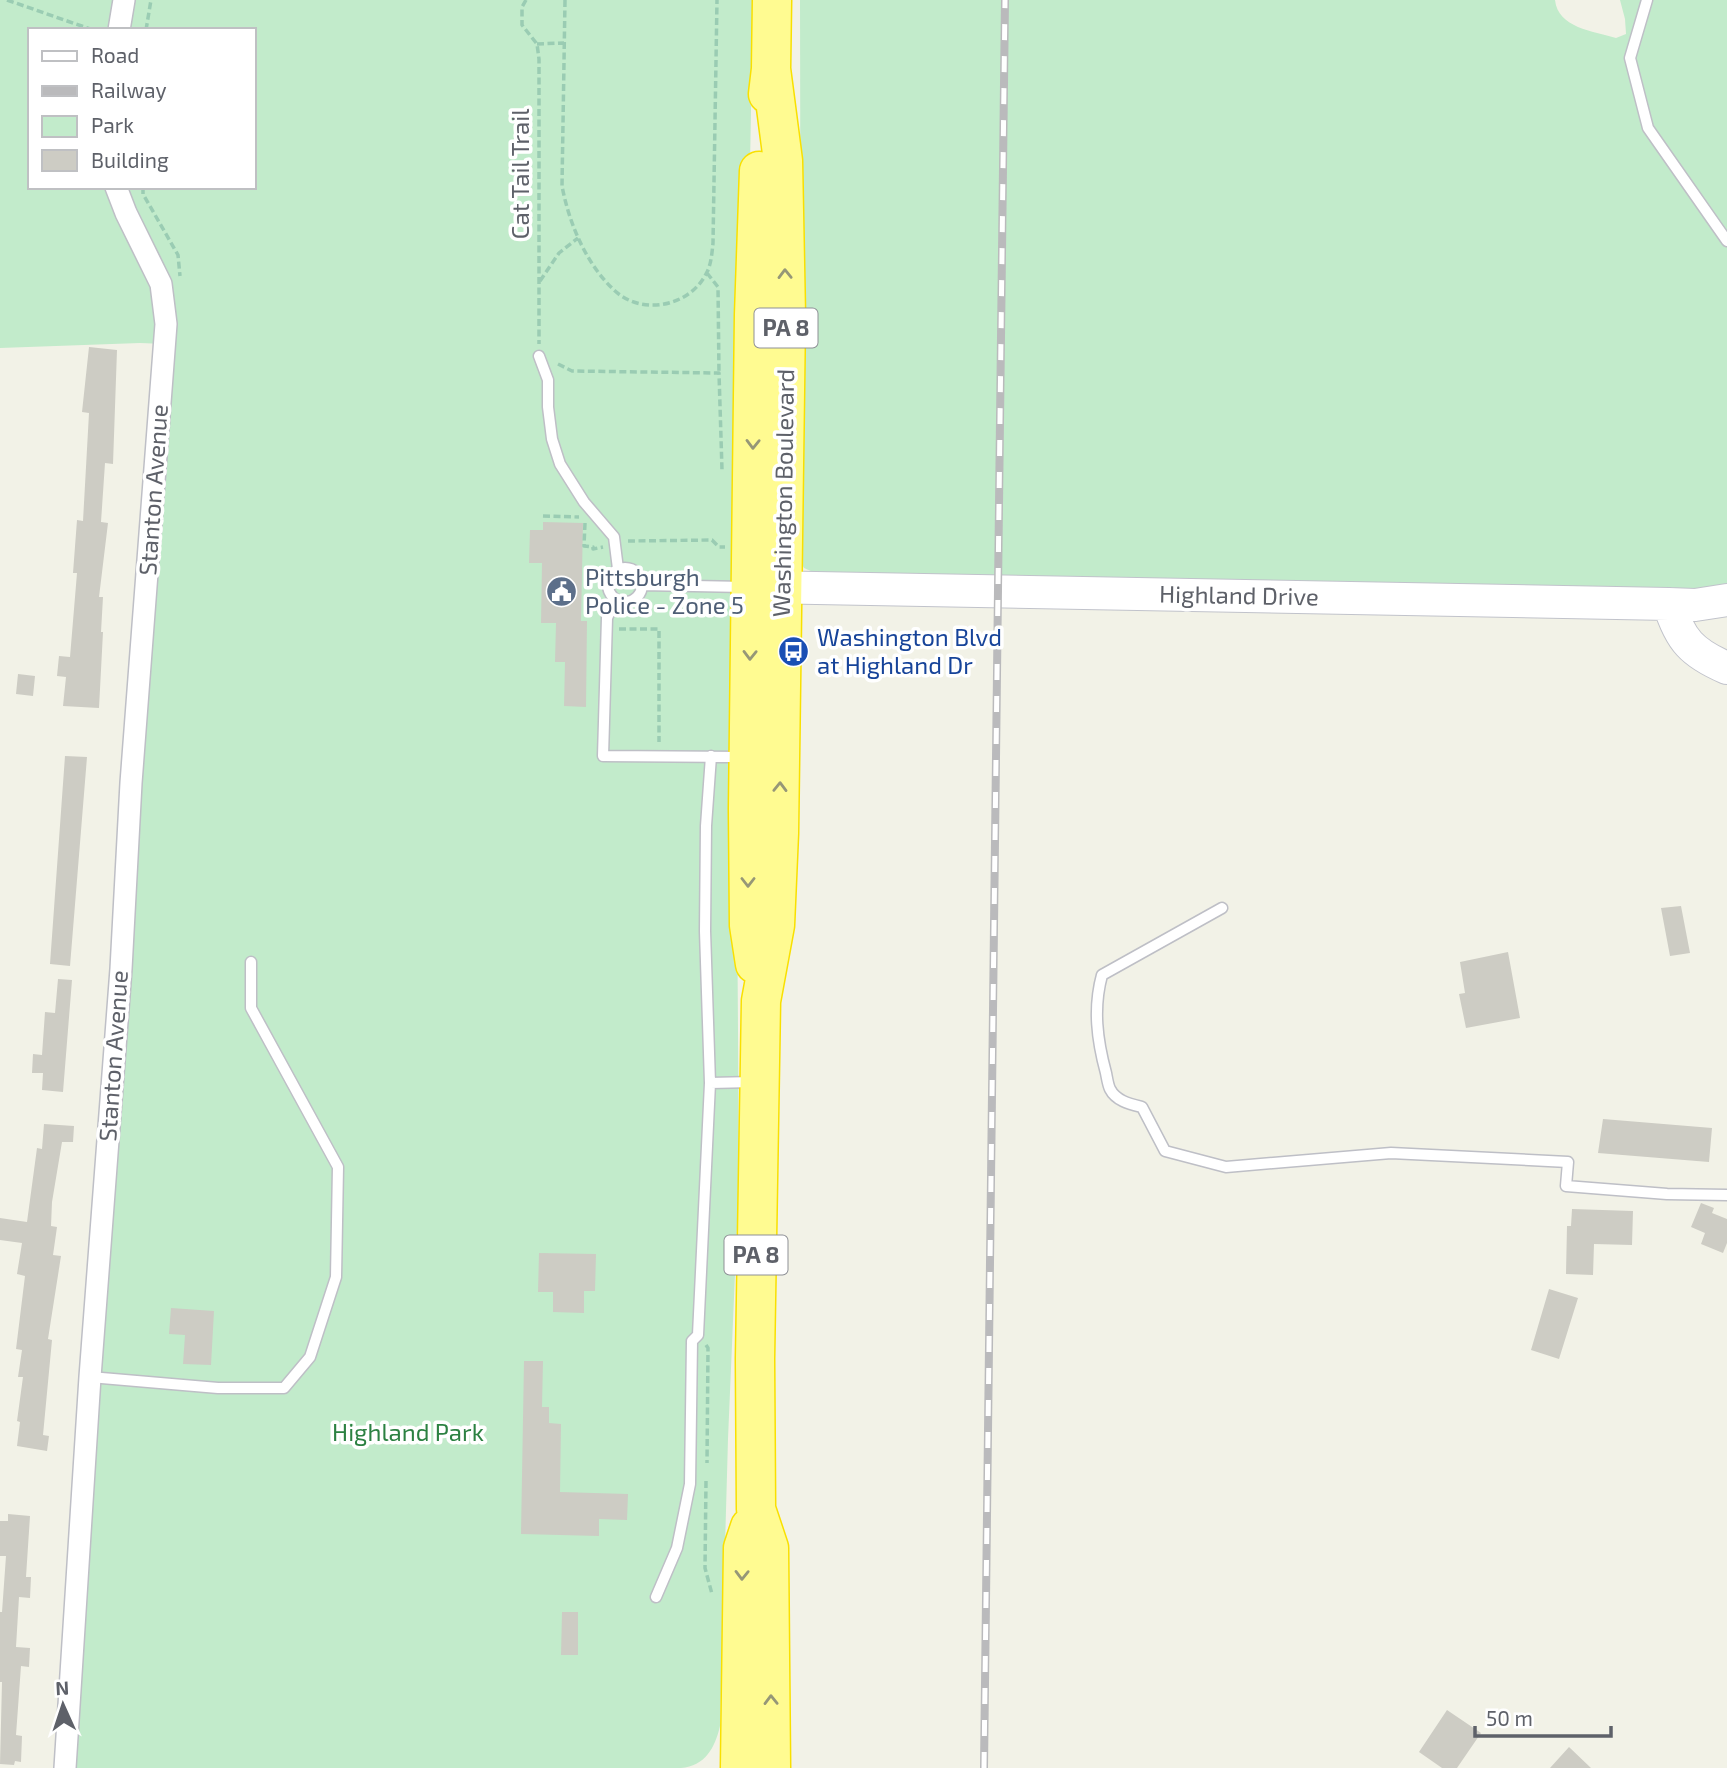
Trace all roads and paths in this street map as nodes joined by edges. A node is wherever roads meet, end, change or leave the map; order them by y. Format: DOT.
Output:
graph roads {
  1 [pos="7,0"];
  2 [pos="124,0"];
  3 [pos="151,0"];
  4 [pos="525,0"];
  5 [pos="565,0"];
  6 [pos="717,0"];
  7 [pos="772,0"];
  8 [pos="1647,0"];
  9 [pos="87,28"];
  10 [pos="119,28"];
  11 [pos="146,28"];
  12 [pos="564,43"];
  13 [pos="537,44"];
  14 [pos="118,189"];
  15 [pos="578,238"];
  16 [pos="1727,241"];
  17 [pos="707,274"];
  18 [pos="538,283"];
  19 [pos="539,356"];
  20 [pos="572,371"];
  21 [pos="542,516"];
  22 [pos="622,544"];
  23 [pos="737,548"];
  24 [pos="593,550"];
  25 [pos="618,569"];
  26 [pos="642,585"];
  27 [pos="767,587"];
  28 [pos="615,600"];
  29 [pos="1727,600"];
  30 [pos="1669,604"];
  31 [pos="616,625"];
  32 [pos="1727,668"];
  33 [pos="659,744"];
  34 [pos="711,756"];
  35 [pos="748,757"];
  36 [pos="1222,908"];
  37 [pos="251,962"];
  38 [pos="761,1001"];
  39 [pos="759,1082"];
  40 [pos="710,1083"];
  41 [pos="1727,1195"];
  42 [pos="708,1348"];
  43 [pos="90,1377"];
  44 [pos="756,1509"];
  45 [pos="656,1598"];
  46 [pos="712,1605"];
  47 [pos="65,1768"];
  48 [pos="740,1768"];
  49 [pos="771,1768"];
  1 -- 9 [label="path"];
  2 -- 10 [label="street"];
  3 -- 11 [label="path"];
  4 -- 13 [label="path, Cat Tail Trail"];
  5 -- 12 [label="path"];
  6 -- 17 [label="path"];
  7 -- 27 [label="highway, Washington Boulevard / PA 8"];
  8 -- 16 [label="lane"];
  12 -- 13 [label="path"];
  12 -- 15 [label="path"];
  13 -- 18 [label="path, Cat Tail Trail"];
  14 -- 43 [label="street, Stanton Avenue"];
  15 -- 17 [label="path"];
  15 -- 18 [label="path"];
  17 -- 20 [label="path"];
  18 -- 19 [label="path, Cat Tail Trail"];
  19 -- 25 [label="lane"];
  21 -- 24 [label="path"];
  22 -- 23 [label="path"];
  25 -- 26 [label="lane"];
  25 -- 28 [label="lane"];
  26 -- 27 [label="lane"];
  26 -- 28 [label="lane"];
  27 -- 30 [label="street, Highland Drive"];
  27 -- 35 [label="highway, Washington Boulevard / PA 8, one-way"];
  38 -- 27 [label="highway, Washington Boulevard / PA 8, one-way"];
  28 -- 34 [label="lane"];
  29 -- 30 [label="street, Highland Drive"];
  30 -- 32 [label="street"];
  31 -- 33 [label="path"];
  34 -- 35 [label="lane"];
  34 -- 40 [label="lane"];
  35 -- 38 [label="highway, Washington Boulevard / PA 8, one-way"];
  36 -- 41 [label="lane"];
  37 -- 43 [label="lane"];
  38 -- 39 [label="highway, Washington Boulevard / PA 8"];
  39 -- 40 [label="lane"];
  39 -- 44 [label="highway, Washington Boulevard / PA 8"];
  40 -- 45 [label="lane"];
  42 -- 46 [label="path"];
  43 -- 47 [label="street, Stanton Avenue"];
  44 -- 48 [label="highway, Washington Boulevard / PA 8, one-way"];
  49 -- 44 [label="highway, Washington Boulevard / PA 8, one-way"];
}
